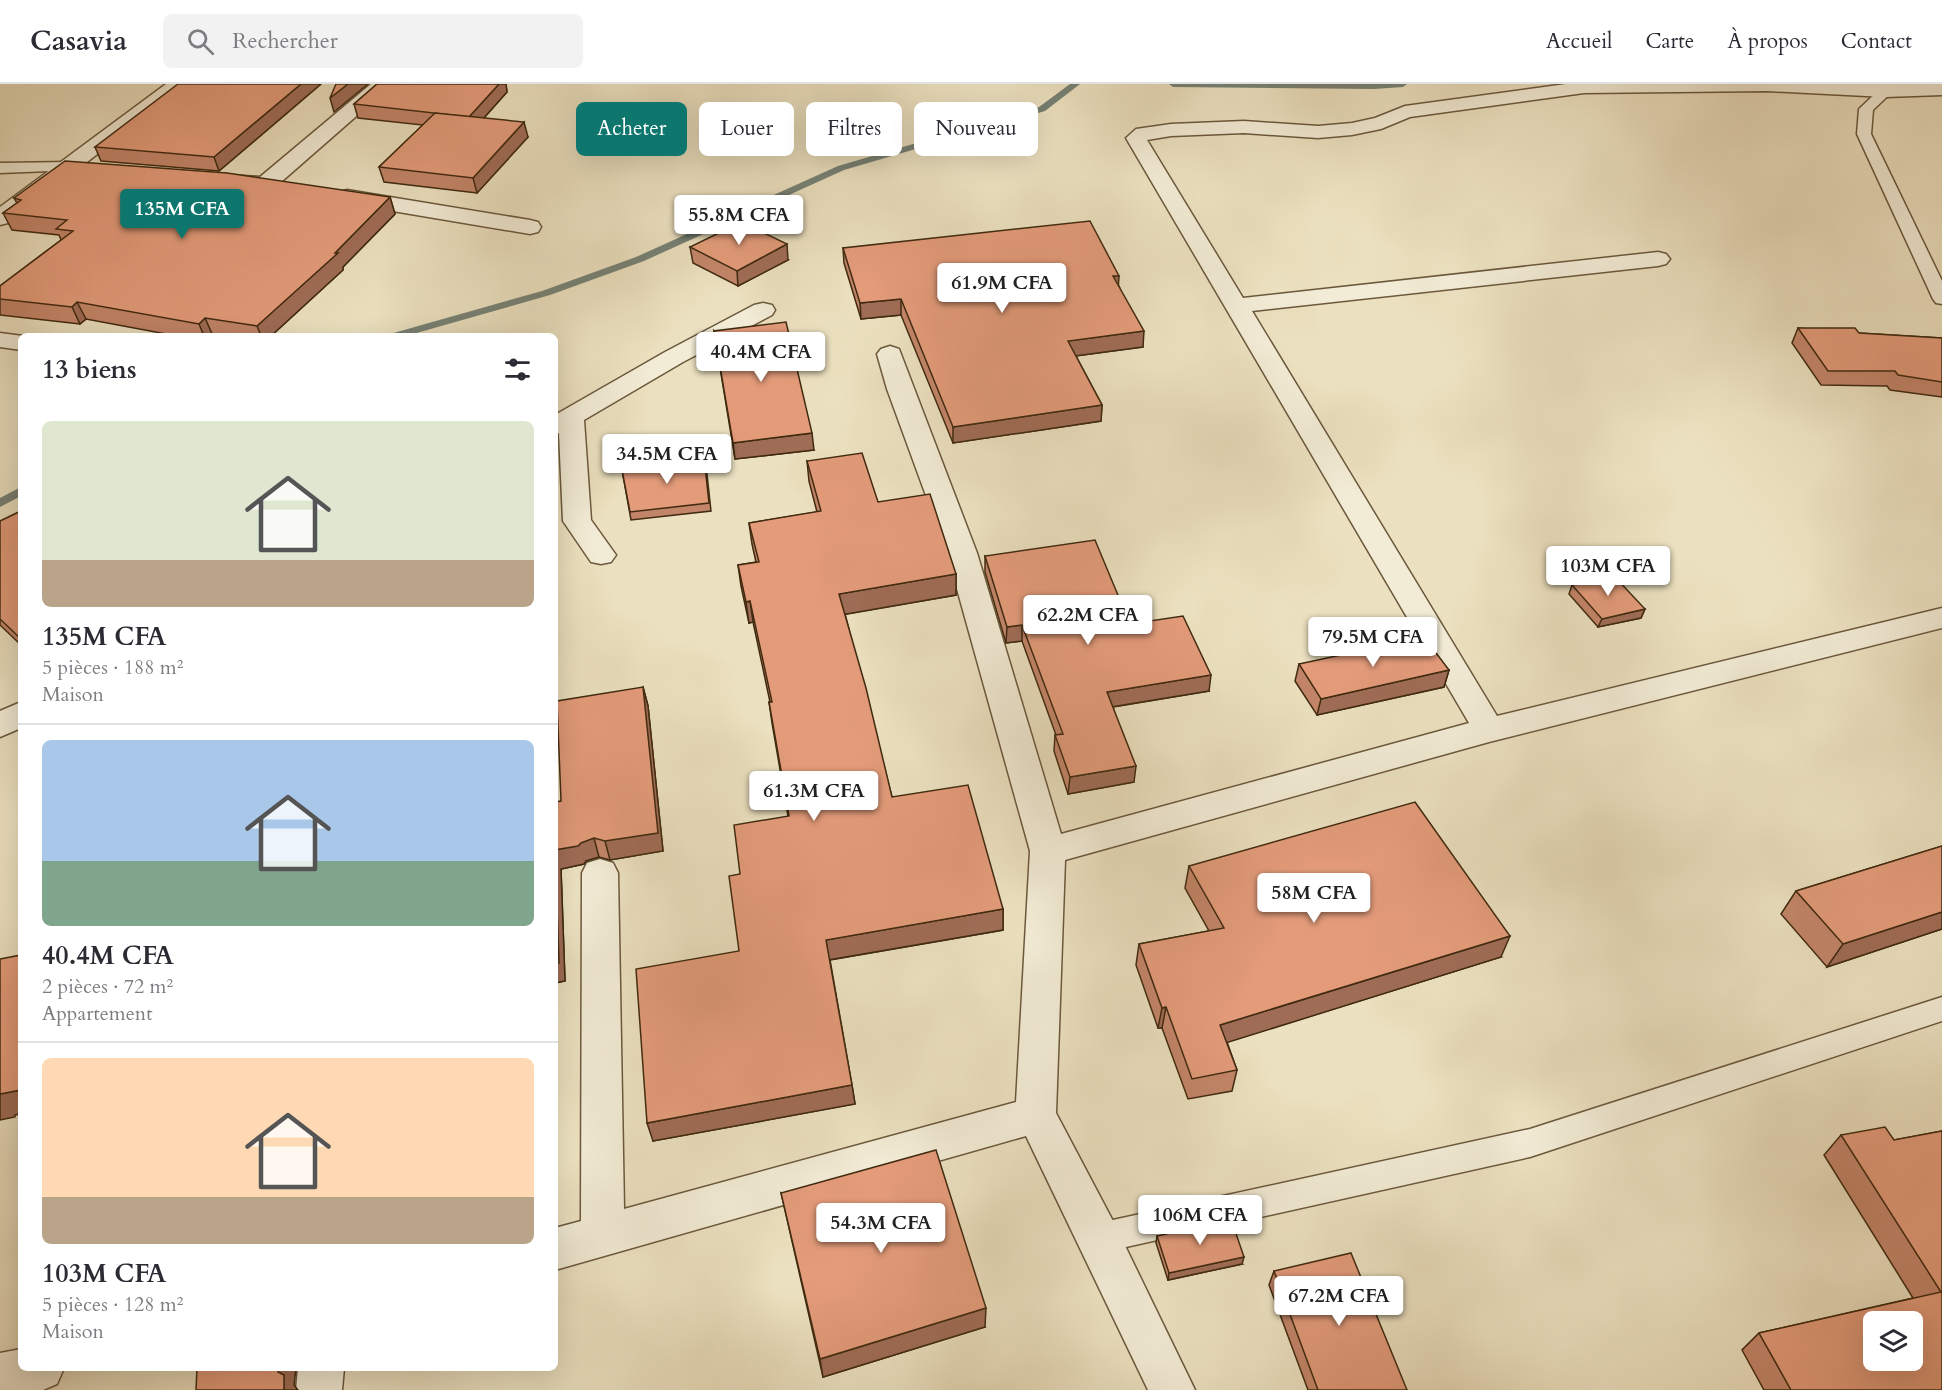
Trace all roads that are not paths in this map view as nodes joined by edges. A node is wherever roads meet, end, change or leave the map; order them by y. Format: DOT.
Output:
graph roads {
  1 [pos="178,84"];
  2 [pos="383,84"];
  3 [pos="1942,89"];
  4 [pos="1886,91"];
  5 [pos="70,167"];
  6 [pos="0,168"];
  7 [pos="93,169"];
  8 [pos="208,179"];
  9 [pos="265,184"];
  10 [pos="288,188"];
  11 [pos="323,193"];
  12 [pos="0,218"];
  13 [pos="530,227"];
  14 [pos="1658,259"];
  15 [pos="1942,299"];
  16 [pos="1235,306"];
  17 [pos="764,310"];
  18 [pos="0,340"];
  19 [pos="18,343"];
  20 [pos="890,354"];
  21 [pos="563,422"];
  22 [pos="601,555"];
  23 [pos="1942,618"];
  24 [pos="18,716"];
  25 [pos="0,725"];
  26 [pos="1489,730"];
  27 [pos="1048,851"];
  28 [pos="600,873"];
  29 [pos="1942,1009"];
  30 [pos="1036,1115"];
  31 [pos="603,1235"];
  32 [pos="1099,1238"];
  33 [pos="558,1248"];
  34 [pos="26,1371"];
  35 [pos="321,1371"];
  36 [pos="0,1376"];
  37 [pos="319,1390"];
  38 [pos="1172,1390"];
  1 -- 5 [label="street"];
  2 -- 9 [label="street"];
  3 -- 4 [label="street"];
  4 -- 15 [label="lane"];
  4 -- 16 [label="street"];
  5 -- 6 [label="lane"];
  5 -- 7 [label="street"];
  5 -- 12 [label="street"];
  8 -- 9 [label="street"];
  9 -- 10 [label="street"];
  11 -- 13 [label="street"];
  14 -- 16 [label="street"];
  16 -- 26 [label="street"];
  17 -- 21 [label="street"];
  18 -- 19 [label="street"];
  20 -- 27 [label="street"];
  21 -- 22 [label="street"];
  23 -- 26 [label="street"];
  24 -- 25 [label="street"];
  26 -- 27 [label="street"];
  27 -- 30 [label="street"];
  28 -- 31 [label="street"];
  29 -- 32 [label="lane"];
  30 -- 31 [label="street"];
  30 -- 32 [label="street"];
  31 -- 33 [label="street"];
  32 -- 38 [label="street"];
  34 -- 36 [label="street"];
  35 -- 37 [label="street"];
}
